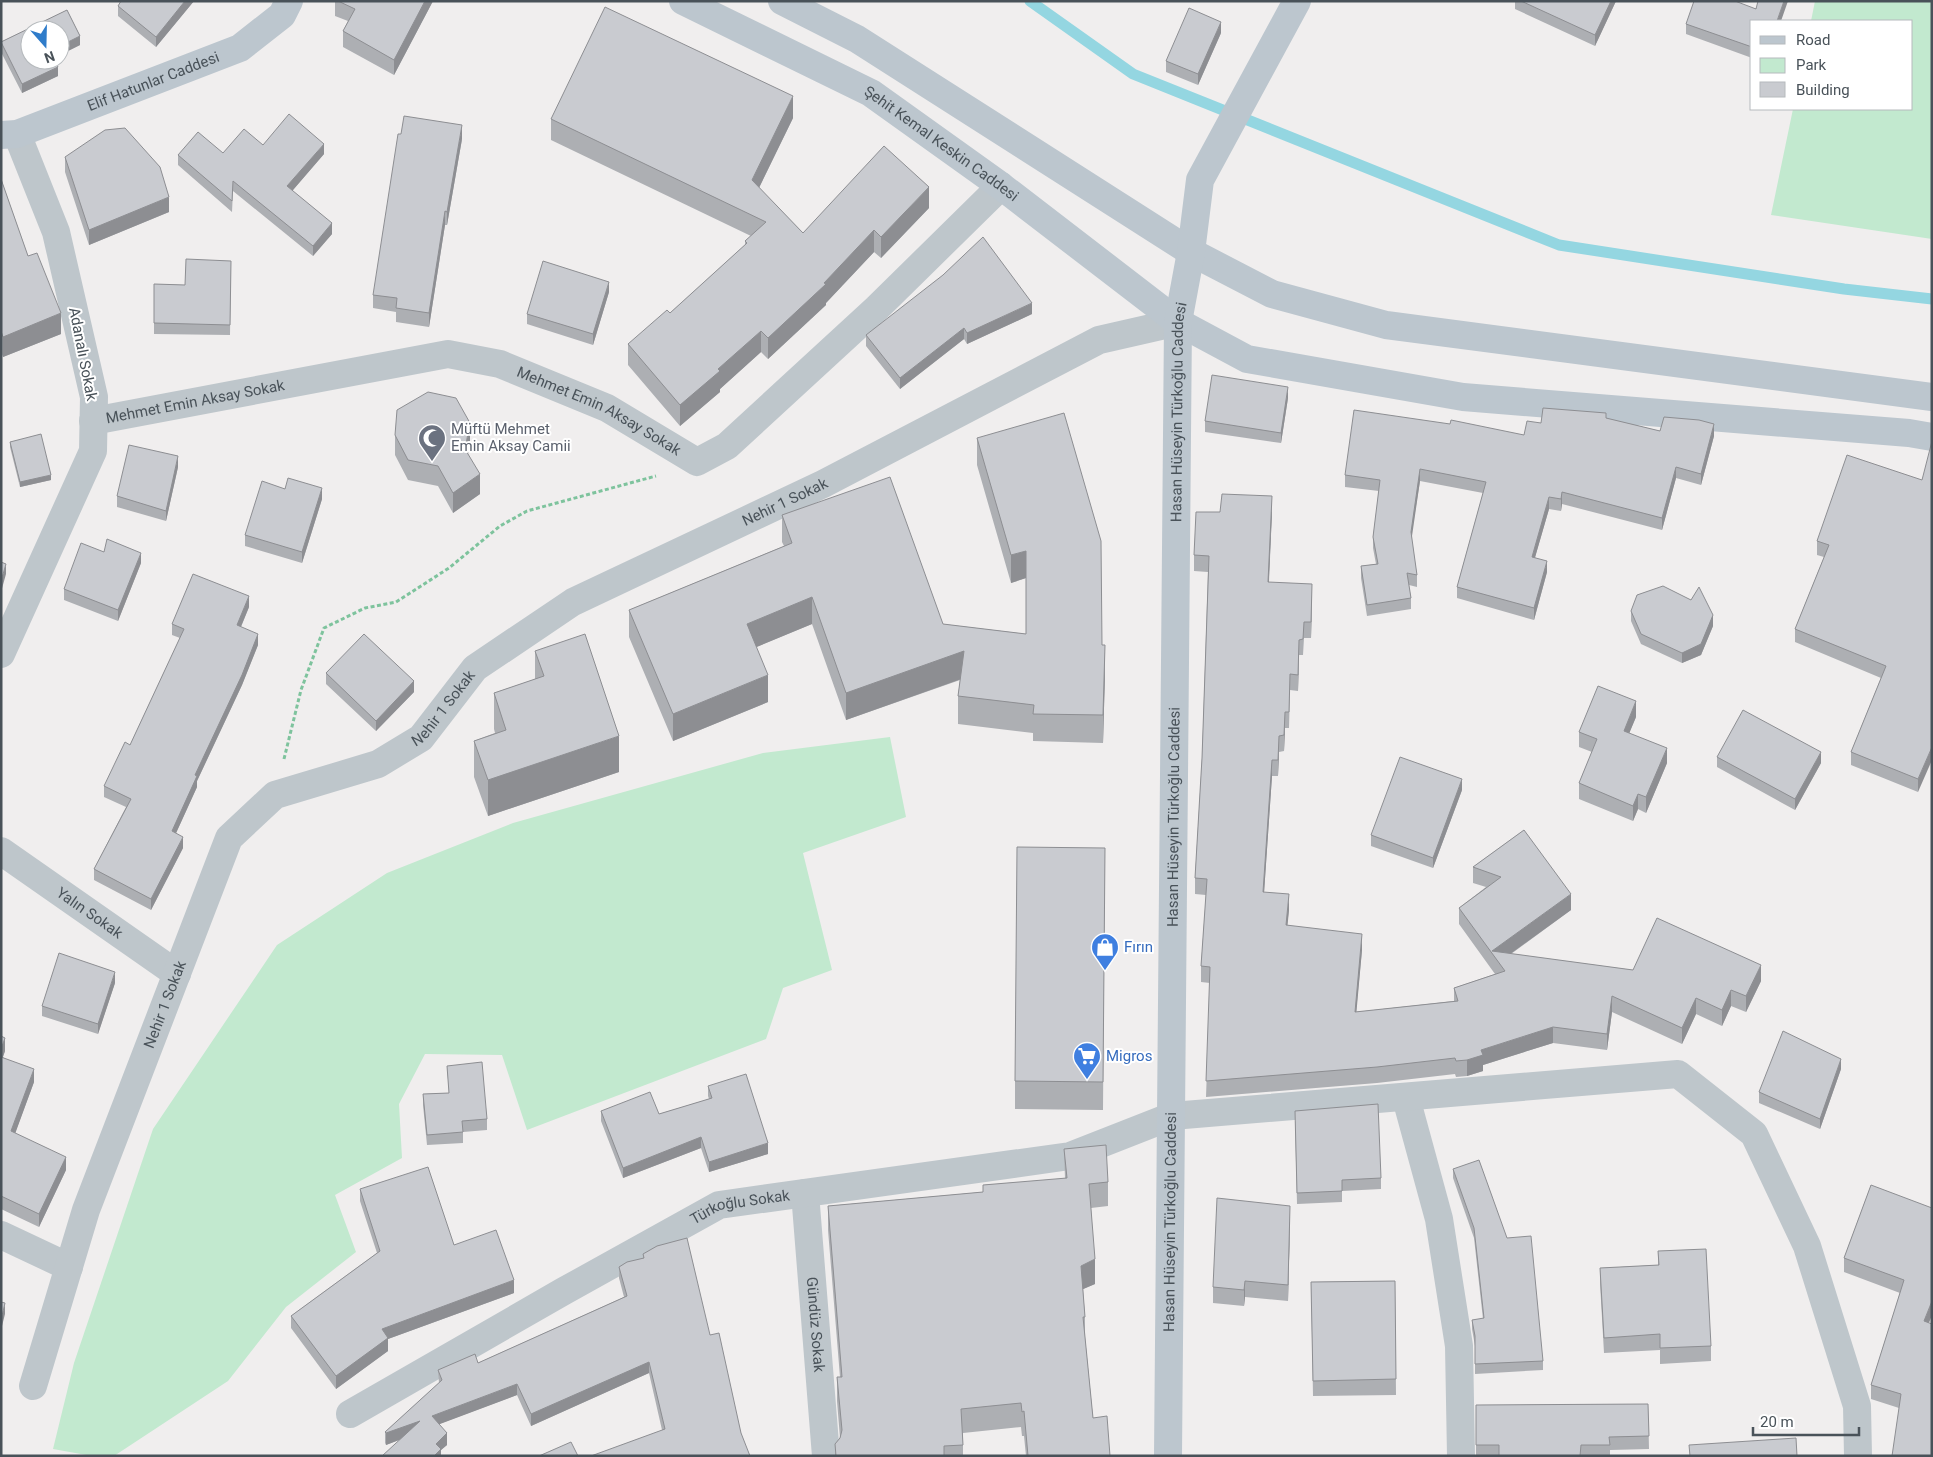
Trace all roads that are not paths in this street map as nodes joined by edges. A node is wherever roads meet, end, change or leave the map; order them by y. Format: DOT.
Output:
graph roads {
  1 [pos="289,1"];
  2 [pos="683,1"];
  3 [pos="782,1"];
  4 [pos="1297,1"];
  5 [pos="9,135"];
  6 [pos="1001,186"];
  7 [pos="1191,252"];
  8 [pos="1178,322"];
  9 [pos="1932,398"];
  10 [pos="93,421"];
  11 [pos="1932,437"];
  12 [pos="1,654"];
  13 [pos="1,851"];
  14 [pos="177,974"];
  15 [pos="1406,1098"];
  16 [pos="1172,1116"];
  17 [pos="805,1193"];
  18 [pos="1,1235"];
  19 [pos="69,1267"];
  20 [pos="33,1386"];
  21 [pos="350,1414"];
  22 [pos="826,1456"];
  23 [pos="1168,1456"];
  24 [pos="1461,1456"];
  25 [pos="1858,1456"];
  1 -- 5 [label="street, Elif Hatunlar Caddesi"];
  2 -- 6 [label="street, Şehit Kemal Keskin Caddesi"];
  3 -- 7 [label="street"];
  4 -- 7 [label="street, Hasan Hüseyin Türkoğlu Caddesi"];
  5 -- 10 [label="street, Adanalı Sokak"];
  6 -- 8 [label="street, Şehit Kemal Keskin Caddesi"];
  6 -- 10 [label="street, Mehmet Emin Aksay Sokak"];
  7 -- 8 [label="street, Hasan Hüseyin Türkoğlu Caddesi"];
  7 -- 9 [label="street"];
  8 -- 11 [label="street, Şehit Kemal Keskin Caddesi"];
  8 -- 14 [label="street, Nehir 1 Sokak"];
  8 -- 16 [label="street, Hasan Hüseyin Türkoğlu Caddesi"];
  10 -- 12 [label="street, Adanalı Sokak"];
  13 -- 14 [label="street, Yalın Sokak"];
  14 -- 19 [label="street, Nehir 1 Sokak"];
  15 -- 16 [label="street, Türkoğlu Sokak"];
  15 -- 24 [label="street"];
  15 -- 25 [label="street, Türkoğlu Sokak"];
  16 -- 17 [label="street, Türkoğlu Sokak"];
  16 -- 23 [label="street, Hasan Hüseyin Türkoğlu Caddesi"];
  17 -- 21 [label="street, Türkoğlu Sokak"];
  17 -- 22 [label="street, Gündüz Sokak"];
  18 -- 19 [label="street"];
  19 -- 20 [label="street, Nehir 1 Sokak"];
}
